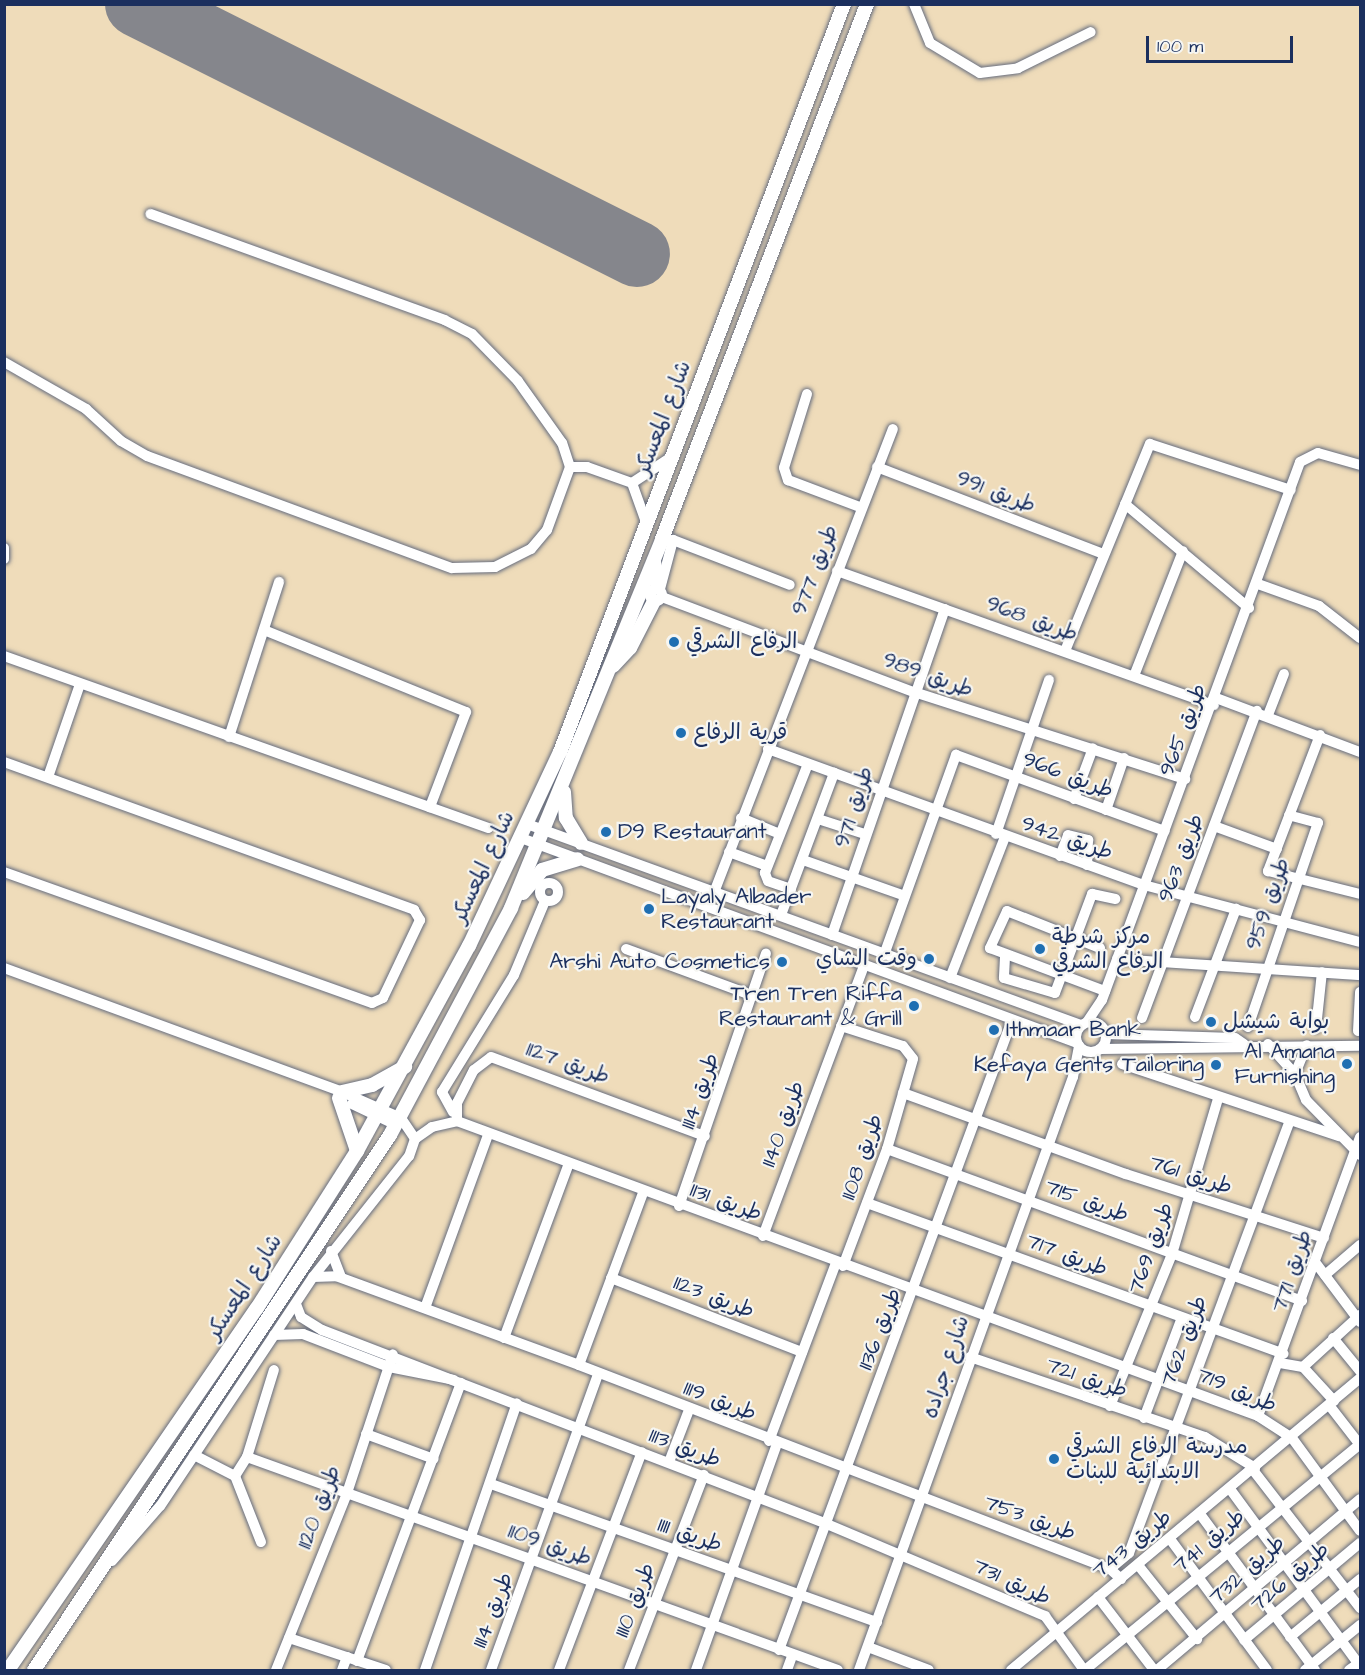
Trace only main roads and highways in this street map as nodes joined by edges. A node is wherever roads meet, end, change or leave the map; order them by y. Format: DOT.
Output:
graph roads {
  1 [pos="844,4"];
  2 [pos="867,4"];
  3 [pos="654,560"];
  4 [pos="609,669"];
  5 [pos="564,787"];
  6 [pos="580,843"];
  7 [pos="577,860"];
  8 [pos="511,908"];
  9 [pos="406,1066"];
  10 [pos="357,1151"];
  11 [pos="47,1615"];
  12 [pos="8,1671"];
  13 [pos="18,1671"];
  14 [pos="34,1671"];
  1 -- 9 [label="main road, شارع المعسكر"];
  2 -- 3 [label="main road, شارع المعسكر"];
  3 -- 4 [label="main road, شارع المعسكر"];
  3 -- 4 [label="main road"];
  4 -- 5 [label="main road, شارع المعسكر"];
  5 -- 6 [label="main road"];
  5 -- 8 [label="main road, شارع المعسكر"];
  7 -- 8 [label="main road"];
  8 -- 14 [label="main road, شارع المعسكر"];
  9 -- 10 [label="main road, شارع المعسكر"];
  9 -- 10 [label="main road"];
  10 -- 11 [label="main road, شارع المعسكر"];
  11 -- 12 [label="main road, شارع المعسكر"];
  11 -- 13 [label="main road"];
}
